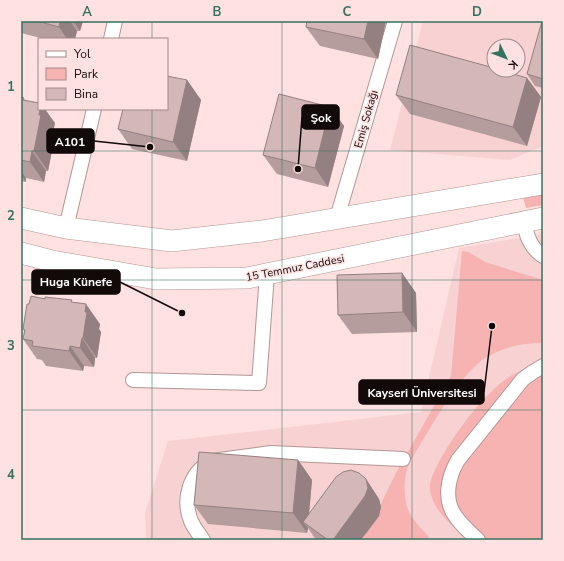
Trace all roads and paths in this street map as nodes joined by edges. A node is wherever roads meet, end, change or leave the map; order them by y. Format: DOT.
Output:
graph roads {
  1 [pos="116,21"];
  2 [pos="395,21"];
  3 [pos="111,38"];
  4 [pos="94,110"];
  5 [pos="543,184"];
  6 [pos="516,189"];
  7 [pos="21,218"];
  8 [pos="337,218"];
  9 [pos="543,218"];
  10 [pos="523,222"];
  11 [pos="66,228"];
  12 [pos="21,253"];
  13 [pos="543,256"];
  14 [pos="267,274"];
  15 [pos="543,366"];
  16 [pos="134,380"];
  17 [pos="403,459"];
  18 [pos="203,540"];
  19 [pos="478,540"];
  1 -- 3 [label="street"];
  2 -- 8 [label="street, Emiş Sokağı"];
  4 -- 11 [label="street"];
  5 -- 6 [label="main road"];
  6 -- 8 [label="main road"];
  6 -- 10 [label="main road"];
  7 -- 11 [label="main road"];
  8 -- 11 [label="main road"];
  9 -- 10 [label="main road, 15 Temmuz Caddesi"];
  10 -- 13 [label="street"];
  10 -- 14 [label="main road, 15 Temmuz Caddesi"];
  12 -- 14 [label="main road, 15 Temmuz Caddesi"];
  14 -- 16 [label="street"];
  15 -- 19 [label="street"];
  17 -- 18 [label="street"];
}
